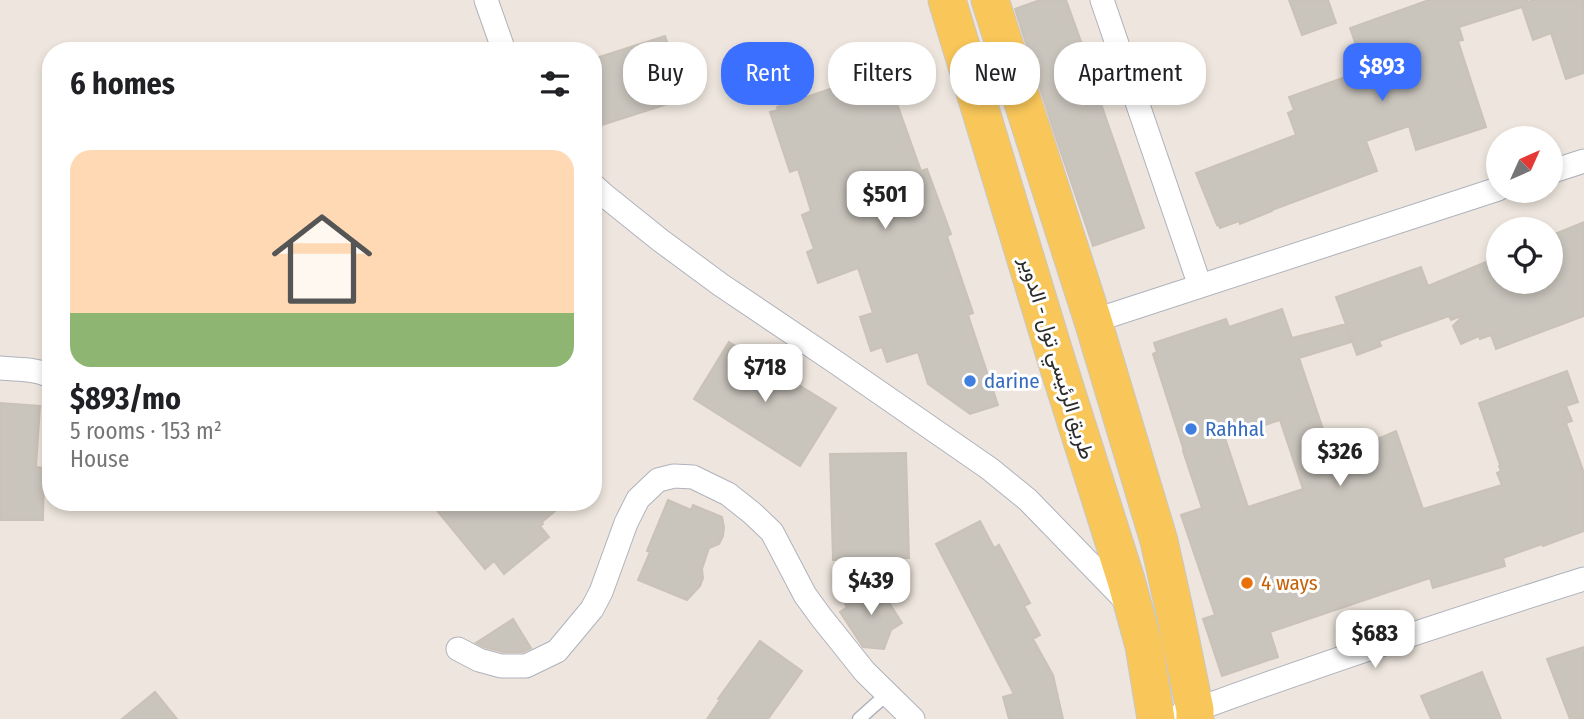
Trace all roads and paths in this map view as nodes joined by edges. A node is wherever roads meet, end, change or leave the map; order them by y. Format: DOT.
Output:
graph roads {
  1 [pos="486,0"];
  2 [pos="947,0"];
  3 [pos="990,0"];
  4 [pos="1102,0"];
  5 [pos="500,42"];
  6 [pos="1584,161"];
  7 [pos="1563,168"];
  8 [pos="602,193"];
  9 [pos="1486,193"];
  10 [pos="1200,286"];
  11 [pos="1093,321"];
  12 [pos="0,368"];
  13 [pos="42,373"];
  14 [pos="1584,579"];
  15 [pos="1134,609"];
  16 [pos="458,649"];
  17 [pos="887,694"];
  18 [pos="1195,715"];
  19 [pos="1156,718"];
  20 [pos="859,719"];
  21 [pos="913,719"];
  1 -- 5 [label="street"];
  2 -- 15 [label="main road, طريق الرئيسي تول - الدوير"];
  3 -- 11 [label="main road"];
  4 -- 10 [label="street"];
  6 -- 7 [label="street"];
  8 -- 15 [label="street"];
  9 -- 10 [label="street"];
  10 -- 11 [label="street"];
  11 -- 18 [label="main road"];
  12 -- 13 [label="street"];
  14 -- 18 [label="street"];
  15 -- 19 [label="main road, طريق الرئيسي تول - الدوير"];
  16 -- 17 [label="street"];
  17 -- 20 [label="lane"];
  17 -- 21 [label="street"];
  18 -- 19 [label="street"];
}
